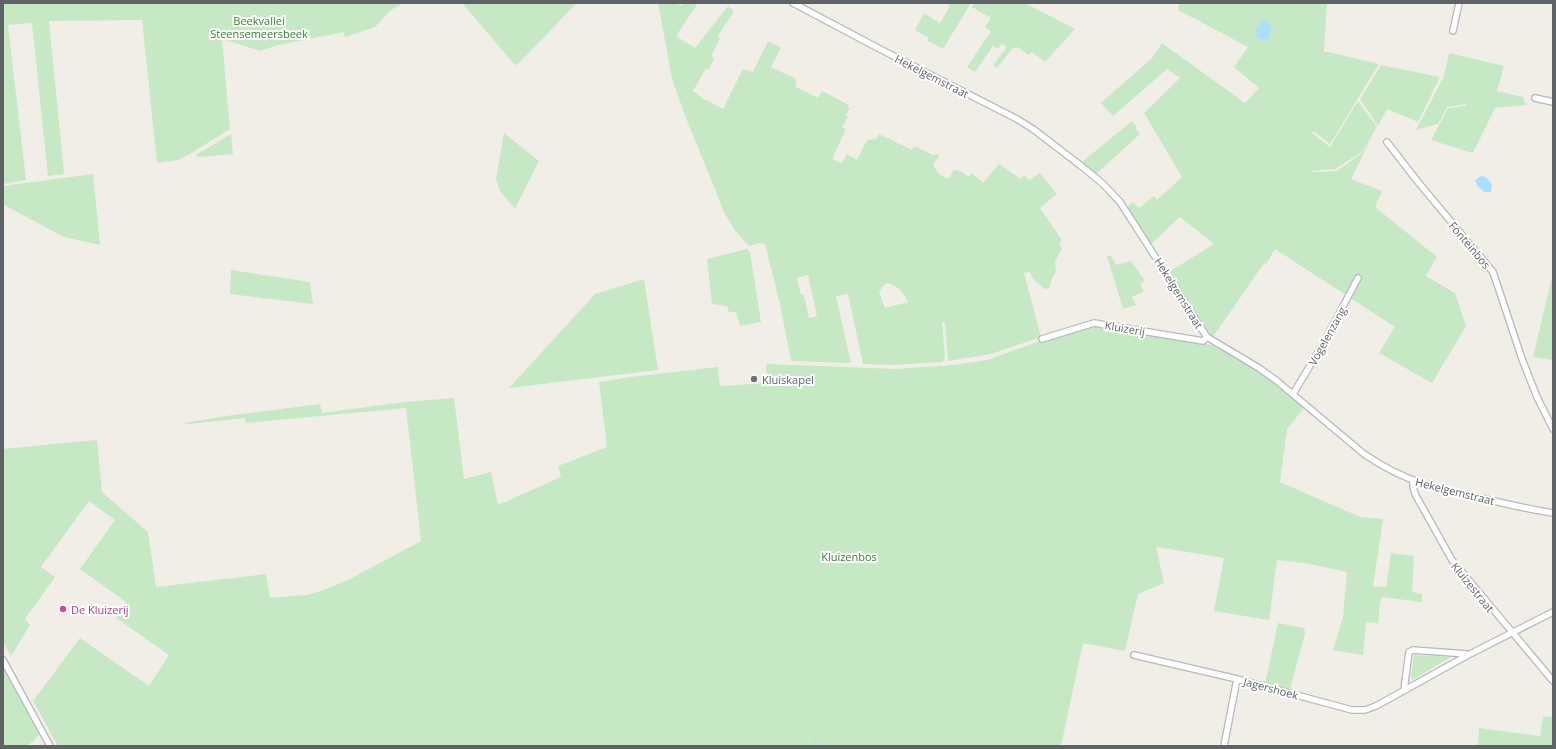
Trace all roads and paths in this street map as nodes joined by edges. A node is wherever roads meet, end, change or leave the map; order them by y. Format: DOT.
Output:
graph roads {
  1 [pos="793,3"];
  2 [pos="1459,3"];
  3 [pos="1453,31"];
  4 [pos="1535,98"];
  5 [pos="1553,102"];
  6 [pos="1387,142"];
  7 [pos="1358,278"];
  8 [pos="1207,337"];
  9 [pos="1042,339"];
  10 [pos="1293,394"];
  11 [pos="1553,429"];
  12 [pos="1413,481"];
  13 [pos="1553,513"];
  14 [pos="1553,612"];
  15 [pos="1511,632"];
  16 [pos="1468,654"];
  17 [pos="1134,655"];
  18 [pos="3,660"];
  19 [pos="1237,679"];
  20 [pos="1553,680"];
  21 [pos="1404,690"];
  22 [pos="50,746"];
  23 [pos="1224,746"];
  1 -- 8 [label="street, Hekelgemstraat"];
  2 -- 3 [label="street"];
  4 -- 5 [label="street"];
  6 -- 11 [label="street, Fonteinbos"];
  7 -- 10 [label="street, Vogelenzang"];
  8 -- 9 [label="street, Kluizerij"];
  8 -- 10 [label="street, Hekelgemstraat"];
  10 -- 12 [label="street, Hekelgemstraat"];
  12 -- 13 [label="street, Hekelgemstraat"];
  12 -- 15 [label="street, Kluizestraat"];
  14 -- 15 [label="street, Jagershoek"];
  15 -- 16 [label="street, Jagershoek"];
  15 -- 20 [label="street, Kluizestraat"];
  16 -- 21 [label="street, Jagershoek"];
  16 -- 21 [label="street"];
  17 -- 19 [label="street, Jagershoek"];
  18 -- 22 [label="street"];
  19 -- 21 [label="street, Jagershoek"];
  19 -- 23 [label="street"];
}
